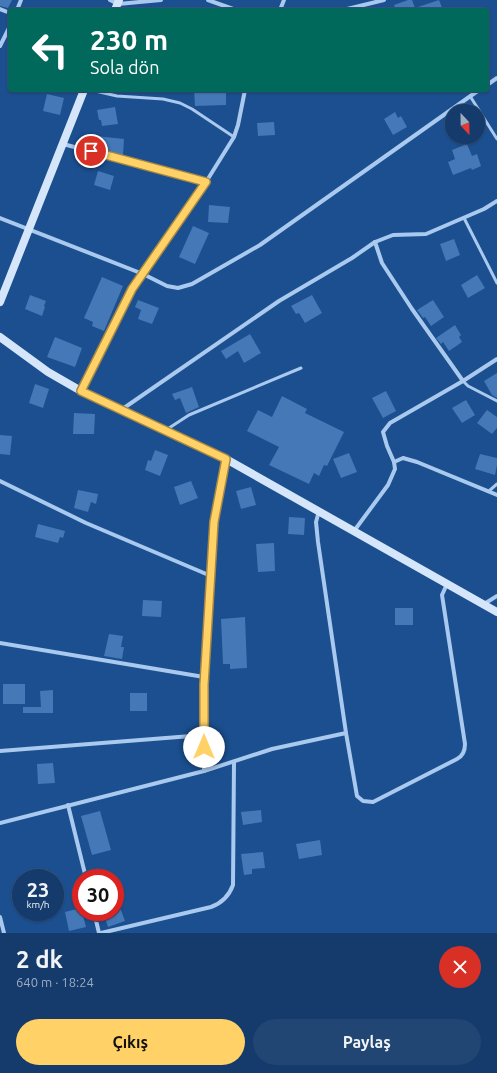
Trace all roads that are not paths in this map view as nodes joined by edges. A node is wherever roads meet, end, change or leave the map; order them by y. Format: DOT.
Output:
graph roads {
  1 [pos="161,0"];
  2 [pos="208,0"];
  3 [pos="384,0"];
  4 [pos="116,3"];
  5 [pos="230,8"];
  6 [pos="351,8"];
  7 [pos="8,30"];
  8 [pos="0,46"];
  9 [pos="83,92"];
  10 [pos="100,92"];
  11 [pos="246,92"];
  12 [pos="476,92"];
  13 [pos="470,96"];
  14 [pos="234,137"];
  15 [pos="497,138"];
  16 [pos="63,144"];
  17 [pos="206,182"];
  18 [pos="497,201"];
  19 [pos="0,218"];
  20 [pos="464,218"];
  21 [pos="29,228"];
  22 [pos="375,242"];
  23 [pos="143,274"];
  24 [pos="497,283"];
  25 [pos="0,302"];
  26 [pos="0,337"];
  27 [pos="497,359"];
  28 [pos="301,368"];
  29 [pos="463,381"];
  30 [pos="81,391"];
  31 [pos="497,401"];
  32 [pos="120,410"];
  33 [pos="164,431"];
  34 [pos="226,459"];
  35 [pos="394,462"];
  36 [pos="0,481"];
  37 [pos="497,484"];
  38 [pos="489,491"];
  39 [pos="497,494"];
  40 [pos="319,511"];
  41 [pos="354,531"];
  42 [pos="211,576"];
  43 [pos="447,584"];
  44 [pos="497,596"];
  45 [pos="484,604"];
  46 [pos="497,612"];
  47 [pos="0,643"];
  48 [pos="204,677"];
  49 [pos="346,733"];
  50 [pos="204,735"];
  51 [pos="0,751"];
  52 [pos="234,762"];
  53 [pos="204,771"];
  54 [pos="68,805"];
  55 [pos="0,822"];
  56 [pos="84,869"];
  57 [pos="0,917"];
  58 [pos="97,921"];
  59 [pos="4,933"];
  60 [pos="100,933"];
  1 -- 4 [label="street"];
  2 -- 5 [label="street"];
  3 -- 6 [label="street"];
  7 -- 8 [label="street"];
  9 -- 16 [label="street"];
  10 -- 14 [label="lane"];
  11 -- 14 [label="street"];
  12 -- 13 [label="street"];
  13 -- 15 [label="lane"];
  13 -- 23 [label="street"];
  14 -- 17 [label="street"];
  16 -- 17 [label="street"];
  16 -- 21 [label="street"];
  17 -- 23 [label="street"];
  18 -- 20 [label="street"];
  19 -- 21 [label="street"];
  20 -- 22 [label="street"];
  20 -- 24 [label="lane"];
  21 -- 23 [label="street"];
  21 -- 25 [label="street"];
  22 -- 29 [label="street"];
  22 -- 32 [label="street"];
  23 -- 30 [label="street"];
  26 -- 30 [label="street"];
  27 -- 29 [label="street"];
  28 -- 33 [label="lane"];
  29 -- 31 [label="lane"];
  29 -- 35 [label="street"];
  30 -- 32 [label="street"];
  32 -- 33 [label="street"];
  33 -- 34 [label="street"];
  34 -- 40 [label="street"];
  34 -- 42 [label="street"];
  35 -- 38 [label="street"];
  35 -- 41 [label="street"];
  36 -- 42 [label="street"];
  37 -- 38 [label="lane"];
  38 -- 39 [label="street"];
  40 -- 41 [label="street"];
  40 -- 49 [label="street"];
  41 -- 43 [label="street"];
  42 -- 48 [label="street"];
  43 -- 45 [label="street"];
  43 -- 49 [label="street"];
  44 -- 45 [label="street"];
  45 -- 46 [label="street"];
  47 -- 48 [label="street"];
  48 -- 50 [label="street"];
  49 -- 52 [label="street"];
  50 -- 51 [label="street"];
  50 -- 53 [label="street"];
  52 -- 53 [label="street"];
  52 -- 60 [label="street"];
  53 -- 54 [label="street"];
  54 -- 55 [label="street"];
  54 -- 56 [label="street"];
  57 -- 59 [label="street"];
  58 -- 60 [label="street"];
}
